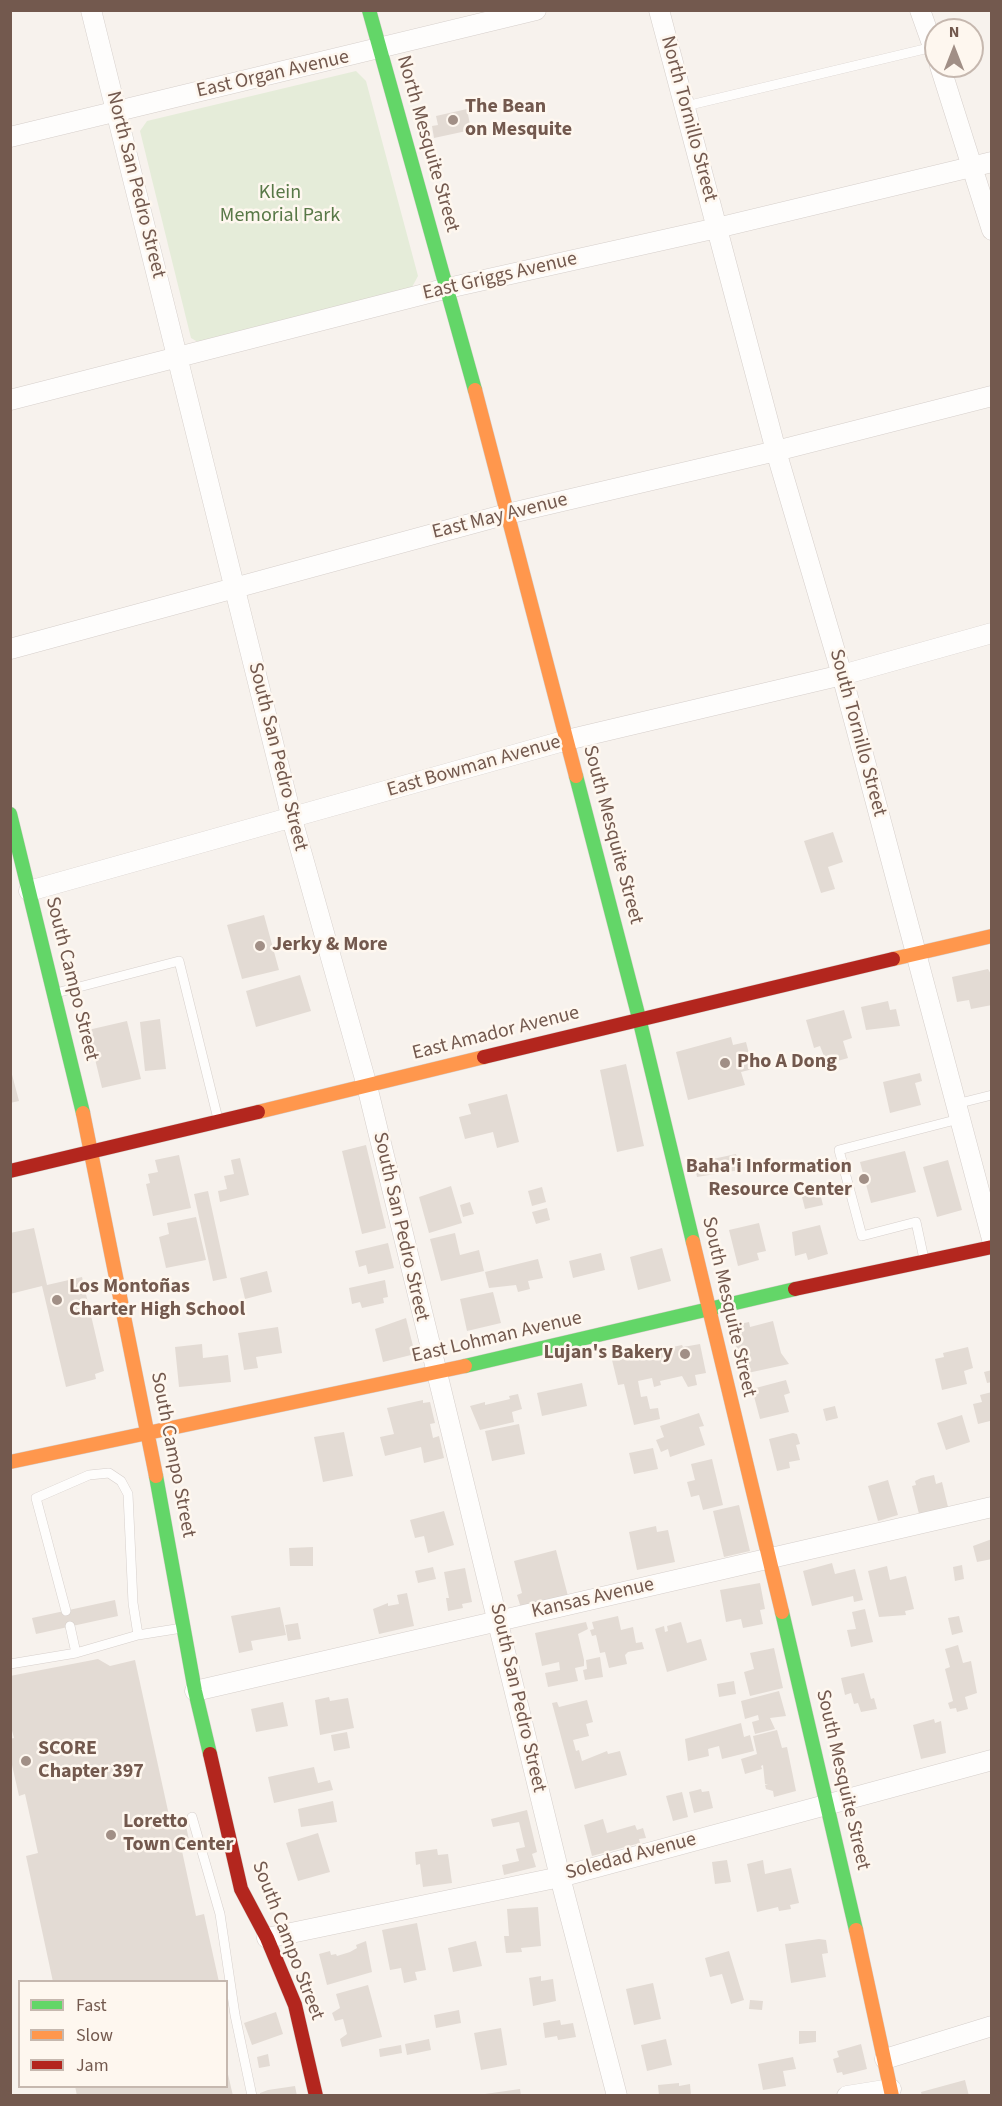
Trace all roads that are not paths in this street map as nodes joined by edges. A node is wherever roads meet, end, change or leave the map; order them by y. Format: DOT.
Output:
graph roads {
  1 [pos="91,10"];
  2 [pos="369,10"];
  3 [pos="536,10"];
  4 [pos="659,10"];
  5 [pos="379,50"];
  6 [pos="924,53"];
  7 [pos="945,78"];
  8 [pos="686,106"];
  9 [pos="116,112"];
  10 [pos="10,137"];
  11 [pos="982,164"];
  12 [pos="717,228"];
  13 [pos="992,230"];
  14 [pos="448,288"];
  15 [pos="179,359"];
  16 [pos="992,396"];
  17 [pos="10,400"];
  18 [pos="776,451"];
  19 [pos="507,514"];
  20 [pos="234,588"];
  21 [pos="992,633"];
  22 [pos="10,649"];
  23 [pos="842,675"];
  24 [pos="567,740"];
  25 [pos="10,814"];
  26 [pos="292,819"];
  27 [pos="29,891"];
  28 [pos="992,936"];
  29 [pos="915,955"];
  30 [pos="54,994"];
  31 [pos="639,1018"];
  32 [pos="367,1086"];
  33 [pos="992,1095"];
  34 [pos="958,1112"];
  35 [pos="218,1121"];
  36 [pos="92,1151"];
  37 [pos="10,1171"];
  38 [pos="992,1239"];
  39 [pos="992,1247"];
  40 [pos="925,1261"];
  41 [pos="708,1308"];
  42 [pos="435,1373"];
  43 [pos="150,1434"];
  44 [pos="10,1462"];
  45 [pos="992,1507"];
  46 [pos="768,1558"];
  47 [pos="66,1611"];
  48 [pos="499,1621"];
  49 [pos="70,1626"];
  50 [pos="184,1628"];
  51 [pos="138,1635"];
  52 [pos="76,1653"];
  53 [pos="10,1664"];
  54 [pos="195,1691"];
  55 [pos="992,1760"];
  56 [pos="828,1803"];
  57 [pos="192,1817"];
  58 [pos="560,1877"];
  59 [pos="229,1894"];
  60 [pos="267,1938"];
  61 [pos="992,2026"];
  62 [pos="885,2059"];
  63 [pos="891,2092"];
  64 [pos="252,2096"];
  65 [pos="316,2096"];
  66 [pos="617,2096"];
  67 [pos="847,2096"];
  1 -- 9 [label="street, North San Pedro Street"];
  2 -- 5 [label="street, North Mesquite Street"];
  3 -- 5 [label="street, East Organ Avenue"];
  4 -- 8 [label="street, North Tornillo Street"];
  5 -- 9 [label="street, East Organ Avenue"];
  5 -- 14 [label="street, North Mesquite Street"];
  6 -- 8 [label="lane"];
  7 -- 11 [label="street"];
  8 -- 12 [label="street, North Tornillo Street"];
  9 -- 10 [label="street, East Organ Avenue"];
  9 -- 15 [label="street, North San Pedro Street"];
  11 -- 12 [label="street, East Griggs Avenue"];
  11 -- 13 [label="street"];
  12 -- 14 [label="street, East Griggs Avenue"];
  12 -- 18 [label="street, South Tornillo Street"];
  14 -- 15 [label="street, East Griggs Avenue"];
  14 -- 19 [label="street, South Mesquite Street"];
  15 -- 17 [label="street, East Griggs Avenue"];
  15 -- 20 [label="street, South San Pedro Street"];
  16 -- 18 [label="street, East May Avenue"];
  18 -- 19 [label="street, East May Avenue"];
  18 -- 23 [label="street, South Tornillo Street"];
  19 -- 20 [label="street, East May Avenue"];
  19 -- 24 [label="street, South Mesquite Street"];
  20 -- 22 [label="street, East May Avenue"];
  20 -- 26 [label="street, South San Pedro Street"];
  21 -- 23 [label="street, East Bowman Avenue"];
  23 -- 24 [label="street, East Bowman Avenue"];
  23 -- 29 [label="street, South Tornillo Street"];
  24 -- 26 [label="street, East Bowman Avenue"];
  24 -- 31 [label="street, South Mesquite Street"];
  25 -- 27 [label="street, South Campo Street"];
  26 -- 27 [label="street, East Bowman Avenue"];
  26 -- 32 [label="street, South San Pedro Street"];
  27 -- 30 [label="street, South Campo Street"];
  28 -- 29 [label="street, East Amador Avenue"];
  29 -- 31 [label="street, East Amador Avenue"];
  29 -- 34 [label="street, South Tornillo Street"];
  30 -- 35 [label="lane"];
  30 -- 36 [label="street, South Campo Street"];
  31 -- 32 [label="street, East Amador Avenue"];
  31 -- 41 [label="street, South Mesquite Street"];
  32 -- 35 [label="street, East Amador Avenue"];
  32 -- 42 [label="street, South San Pedro Street"];
  33 -- 34 [label="lane"];
  34 -- 38 [label="street, South Tornillo Street"];
  34 -- 40 [label="lane"];
  35 -- 36 [label="street, East Amador Avenue"];
  36 -- 37 [label="street, East Amador Avenue"];
  36 -- 43 [label="street, South Campo Street"];
  39 -- 40 [label="street, East Lohman Avenue"];
  40 -- 41 [label="street, East Lohman Avenue"];
  41 -- 42 [label="street, East Lohman Avenue"];
  41 -- 46 [label="street, South Mesquite Street"];
  42 -- 43 [label="street, East Lohman Avenue"];
  42 -- 48 [label="street, South San Pedro Street"];
  43 -- 44 [label="street, East Lohman Avenue"];
  43 -- 50 [label="street, South Campo Street"];
  45 -- 46 [label="street, Kansas Avenue"];
  46 -- 48 [label="street, Kansas Avenue"];
  46 -- 56 [label="street, South Mesquite Street"];
  47 -- 51 [label="lane"];
  48 -- 54 [label="street, Kansas Avenue"];
  48 -- 58 [label="street, South San Pedro Street"];
  49 -- 52 [label="lane"];
  50 -- 51 [label="lane"];
  50 -- 54 [label="street, South Campo Street"];
  51 -- 52 [label="lane"];
  52 -- 53 [label="lane"];
  54 -- 59 [label="street, South Campo Street"];
  55 -- 56 [label="street, Soledad Avenue"];
  56 -- 58 [label="street, Soledad Avenue"];
  56 -- 62 [label="street, South Mesquite Street"];
  57 -- 59 [label="lane"];
  58 -- 60 [label="street, Soledad Avenue"];
  58 -- 66 [label="street, South San Pedro Street"];
  59 -- 60 [label="street, South Campo Street"];
  59 -- 64 [label="lane"];
  60 -- 65 [label="street, South Campo Street"];
  61 -- 62 [label="street"];
  62 -- 63 [label="street, South Mesquite Street"];
  63 -- 67 [label="street"];
}
